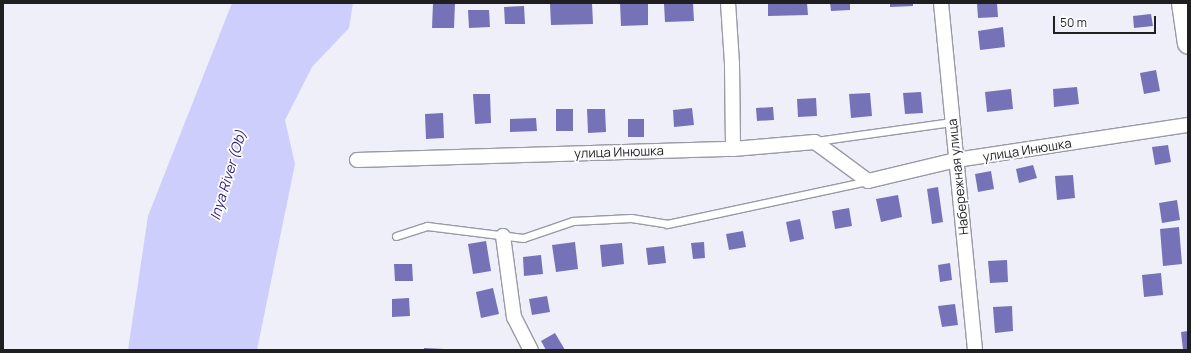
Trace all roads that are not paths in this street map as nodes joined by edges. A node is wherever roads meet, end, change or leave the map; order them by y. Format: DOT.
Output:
graph roads {
  1 [pos="728,3"];
  2 [pos="941,3"];
  3 [pos="1182,3"];
  4 [pos="1188,44"];
  5 [pos="952,122"];
  6 [pos="1188,125"];
  7 [pos="815,142"];
  8 [pos="733,149"];
  9 [pos="357,160"];
  10 [pos="956,160"];
  11 [pos="868,181"];
  12 [pos="396,236"];
  13 [pos="503,236"];
  14 [pos="531,350"];
  15 [pos="975,350"];
  1 -- 8 [label="street"];
  2 -- 5 [label="street, Набережная улица"];
  3 -- 4 [label="street"];
  5 -- 7 [label="lane"];
  5 -- 10 [label="street, Набережная улица"];
  6 -- 10 [label="street, улица Инюшка"];
  7 -- 8 [label="street, улица Инюшка"];
  7 -- 11 [label="street"];
  8 -- 9 [label="street, улица Инюшка"];
  10 -- 11 [label="street, улица Инюшка"];
  10 -- 15 [label="street, Набережная улица"];
  11 -- 13 [label="lane, улица Инюшка"];
  12 -- 13 [label="lane, улица Инюшка"];
  13 -- 14 [label="street"];
}
